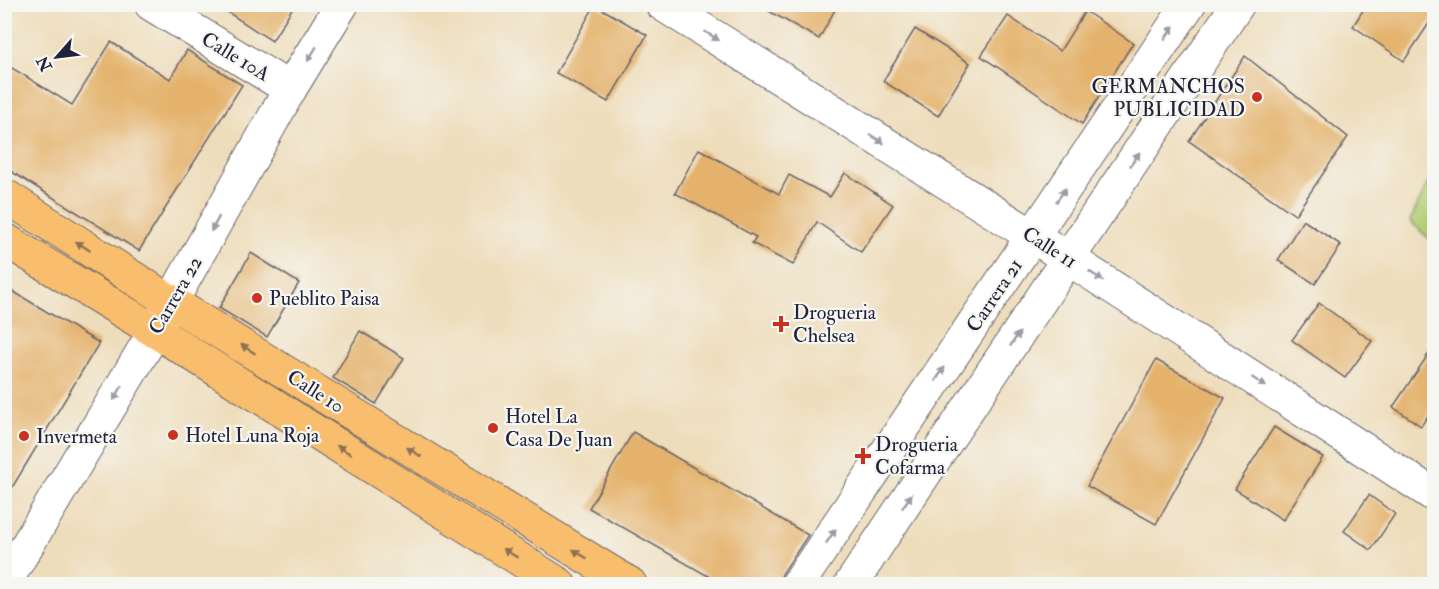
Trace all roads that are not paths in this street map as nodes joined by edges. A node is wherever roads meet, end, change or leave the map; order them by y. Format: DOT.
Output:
graph roads {
  1 [pos="151,4"];
  2 [pos="342,4"];
  3 [pos="662,4"];
  4 [pos="1189,4"];
  5 [pos="1238,4"];
  6 [pos="290,89"];
  7 [pos="4,195"];
  8 [pos="1033,237"];
  9 [pos="4,239"];
  10 [pos="1069,259"];
  11 [pos="171,302"];
  12 [pos="155,331"];
  13 [pos="1434,495"];
  14 [pos="4,584"];
  15 [pos="559,585"];
  16 [pos="630,585"];
  17 [pos="798,585"];
  18 [pos="851,585"];
  1 -- 6 [label="street, Calle 10A"];
  2 -- 6 [label="street, Carrera 22, one-way"];
  3 -- 8 [label="street, Calle 11, one-way"];
  8 -- 4 [label="street, Carrera 21, one-way"];
  10 -- 5 [label="street, one-way"];
  6 -- 11 [label="street, Carrera 22, one-way"];
  11 -- 7 [label="main road, Calle 10, one-way"];
  8 -- 10 [label="street, Calle 11"];
  17 -- 8 [label="street, Carrera 21, one-way"];
  9 -- 12 [label="main road, Calle 10"];
  10 -- 13 [label="street, Calle 11, one-way"];
  18 -- 10 [label="street, one-way"];
  11 -- 12 [label="street, Carrera 22"];
  16 -- 11 [label="main road, Calle 10, one-way"];
  12 -- 14 [label="street, Carrera 22, one-way"];
  15 -- 12 [label="main road, Calle 10, one-way"];
}
